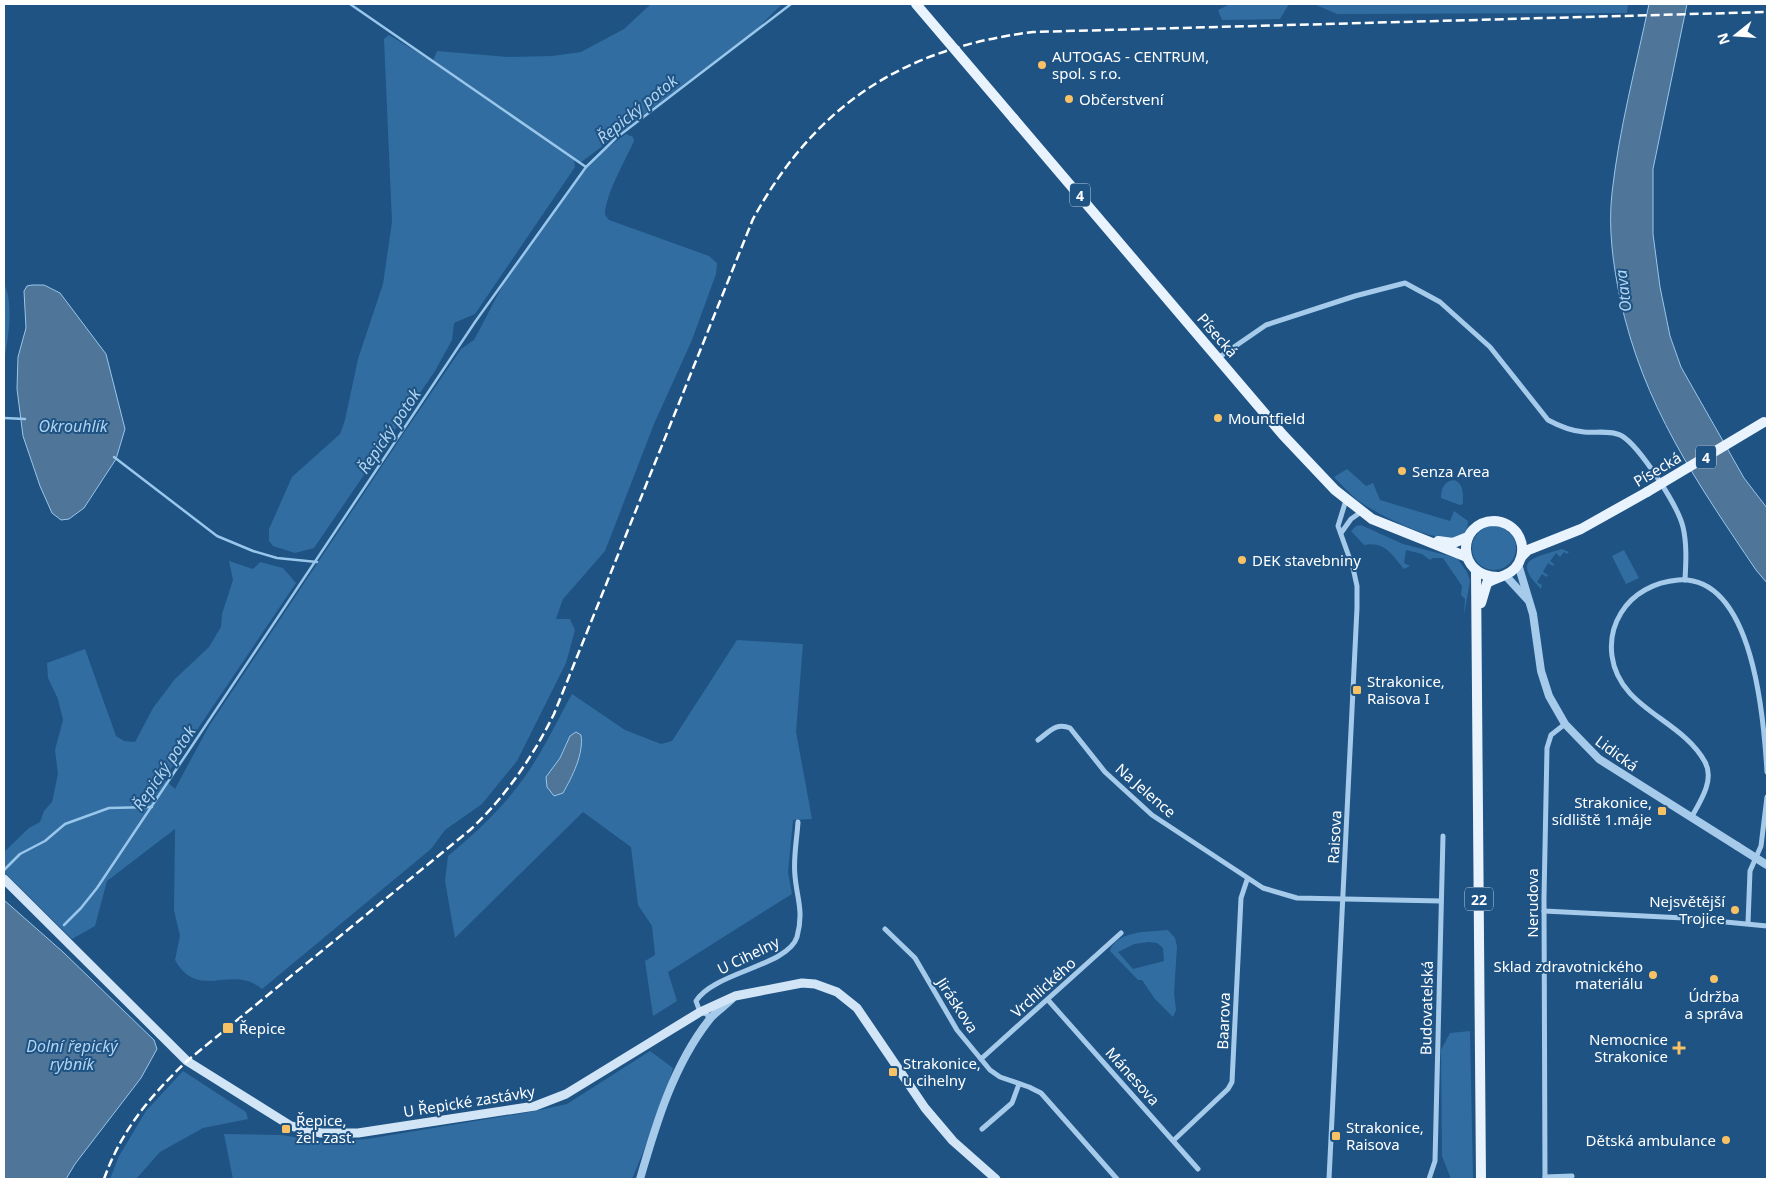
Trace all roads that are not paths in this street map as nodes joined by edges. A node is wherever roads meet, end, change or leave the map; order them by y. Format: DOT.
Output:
graph roads {
  1 [pos="916,4"];
  2 [pos="1222,355"];
  3 [pos="1766,421"];
  4 [pos="1346,500"];
  5 [pos="1361,512"];
  6 [pos="1341,533"];
  7 [pos="1468,537"];
  8 [pos="1520,538"];
  9 [pos="1559,538"];
  10 [pos="1422,540"];
  11 [pos="1467,557"];
  12 [pos="1520,560"];
  13 [pos="1476,571"];
  14 [pos="1502,576"];
  15 [pos="1685,580"];
  16 [pos="1530,604"];
  17 [pos="1476,618"];
  18 [pos="1565,724"];
  19 [pos="1038,740"];
  20 [pos="1767,772"];
  21 [pos="1767,797"];
  22 [pos="1691,818"];
  23 [pos="798,822"];
  24 [pos="1443,836"];
  25 [pos="1767,865"];
  26 [pos="4,879"];
  27 [pos="1247,880"];
  28 [pos="1342,901"];
  29 [pos="1441,901"];
  30 [pos="1544,911"];
  31 [pos="1748,924"];
  32 [pos="1767,926"];
  33 [pos="885,929"];
  34 [pos="1121,933"];
  35 [pos="735,996"];
  36 [pos="1048,1000"];
  37 [pos="700,1012"];
  38 [pos="710,1019"];
  39 [pos="981,1059"];
  40 [pos="1019,1084"];
  41 [pos="982,1129"];
  42 [pos="1174,1140"];
  43 [pos="1198,1170"];
  44 [pos="1572,1176"];
  45 [pos="1545,1178"];
  46 [pos="640,1179"];
  47 [pos="996,1179"];
  48 [pos="1117,1179"];
  49 [pos="1329,1179"];
  50 [pos="1430,1179"];
  51 [pos="1481,1179"];
  1 -- 2 [label="main road, Písecká / 4, bridge"];
  2 -- 4 [label="main road, Písecká / 4"];
  2 -- 15 [label="street, Písecká"];
  3 -- 9 [label="main road, Písecká / 4, bridge"];
  4 -- 5 [label="main road, Písecká / 4"];
  4 -- 6 [label="street, Raisova"];
  5 -- 6 [label="street"];
  5 -- 10 [label="main road, Písecká / 4"];
  6 -- 28 [label="street, Raisova"];
  7 -- 8 [label="main road, 4"];
  7 -- 10 [label="main road, Písecká / 4"];
  7 -- 11 [label="main road"];
  8 -- 9 [label="main road, Písecká / 4"];
  8 -- 12 [label="main road"];
  9 -- 12 [label="main road, Písecká / 4"];
  10 -- 11 [label="main road, Písecká / 4"];
  11 -- 13 [label="main road"];
  12 -- 14 [label="main road, 4"];
  12 -- 16 [label="street, Lidická"];
  13 -- 14 [label="main road"];
  13 -- 17 [label="main road, 22"];
  14 -- 16 [label="street, Lidická"];
  14 -- 17 [label="main road, 22"];
  15 -- 20 [label="street"];
  15 -- 22 [label="street"];
  16 -- 18 [label="street, Lidická"];
  17 -- 51 [label="main road, 22"];
  18 -- 22 [label="street, Lidická"];
  18 -- 30 [label="street, Nerudova"];
  19 -- 27 [label="street, Na Jelence"];
  21 -- 31 [label="street"];
  22 -- 25 [label="street, Lidická, bridge"];
  23 -- 37 [label="street, U Cihelny"];
  24 -- 29 [label="street, Budovatelská"];
  26 -- 37 [label="main road, U Řepické zastávky"];
  27 -- 28 [label="street, Na Jelence"];
  27 -- 42 [label="street, Baarova"];
  28 -- 29 [label="street, Na Jelence"];
  28 -- 49 [label="street, Raisova"];
  29 -- 50 [label="street, Budovatelská"];
  30 -- 31 [label="street"];
  30 -- 45 [label="street, Nerudova"];
  31 -- 32 [label="street"];
  33 -- 39 [label="street, Jiráskova"];
  34 -- 36 [label="street, Vrchlického"];
  35 -- 37 [label="main road, U Řepické zastávky"];
  35 -- 38 [label="street"];
  35 -- 47 [label="main road, U Řepické zastávky"];
  36 -- 39 [label="street, Vrchlického"];
  36 -- 42 [label="street, Mánesova"];
  37 -- 38 [label="street"];
  38 -- 46 [label="street"];
  39 -- 40 [label="street, Jiráskova"];
  40 -- 41 [label="street"];
  40 -- 48 [label="street, Jiráskova"];
  42 -- 43 [label="street, Mánesova"];
  44 -- 45 [label="street"];
}
